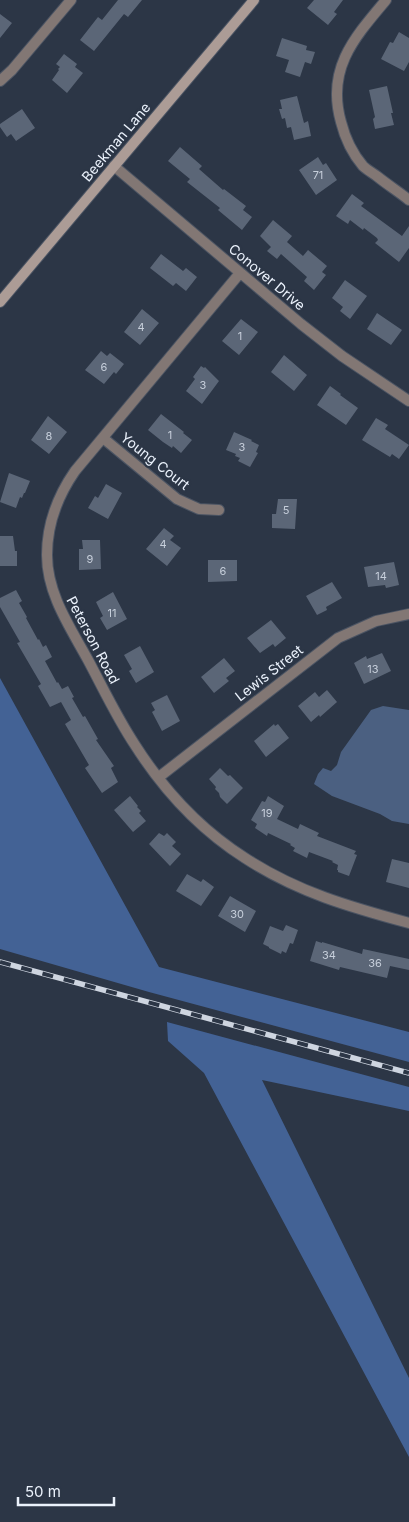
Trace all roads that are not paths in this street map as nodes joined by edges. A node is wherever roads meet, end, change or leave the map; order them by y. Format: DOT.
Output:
graph roads {
  1 [pos="71,0"];
  2 [pos="254,0"];
  3 [pos="386,0"];
  4 [pos="0,82"];
  5 [pos="114,166"];
  6 [pos="409,200"];
  7 [pos="240,272"];
  8 [pos="0,302"];
  9 [pos="409,401"];
  10 [pos="103,438"];
  11 [pos="219,510"];
  12 [pos="409,614"];
  13 [pos="158,777"];
  14 [pos="409,923"];
  1 -- 4 [label="street"];
  2 -- 5 [label="street, Beekman Lane"];
  3 -- 6 [label="street"];
  5 -- 7 [label="street, Conover Drive"];
  5 -- 8 [label="street, Beekman Lane"];
  7 -- 9 [label="street, Conover Drive"];
  7 -- 10 [label="street, Peterson Road"];
  10 -- 11 [label="street, Young Court"];
  10 -- 13 [label="street, Peterson Road"];
  12 -- 13 [label="street, Lewis Street"];
  13 -- 14 [label="street, Peterson Road"];
}
